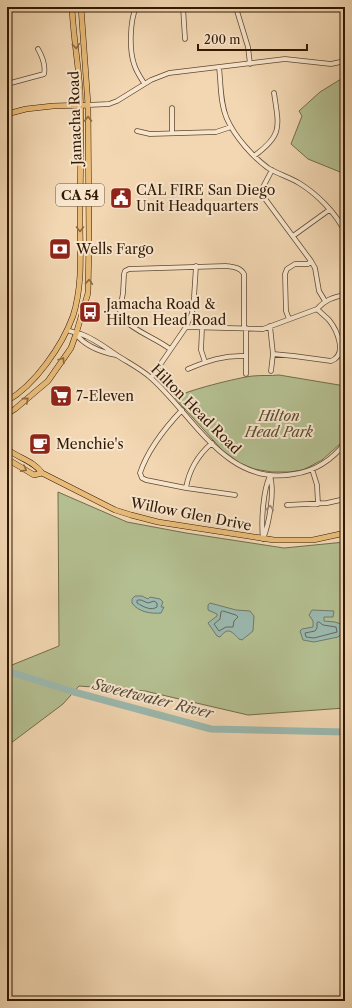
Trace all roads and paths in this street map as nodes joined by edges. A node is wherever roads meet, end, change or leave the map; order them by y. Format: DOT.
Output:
graph roads {
  1 [pos="72,7"];
  2 [pos="81,7"];
  3 [pos="136,7"];
  4 [pos="183,7"];
  5 [pos="237,7"];
  6 [pos="185,39"];
  7 [pos="38,49"];
  8 [pos="345,62"];
  9 [pos="250,64"];
  10 [pos="219,67"];
  11 [pos="144,83"];
  12 [pos="7,84"];
  13 [pos="274,93"];
  14 [pos="88,105"];
  15 [pos="80,106"];
  16 [pos="172,108"];
  17 [pos="7,114"];
  18 [pos="231,126"];
  19 [pos="137,132"];
  20 [pos="172,133"];
  21 [pos="254,156"];
  22 [pos="272,170"];
  23 [pos="329,210"];
  24 [pos="345,232"];
  25 [pos="292,236"];
  26 [pos="311,261"];
  27 [pos="196,266"];
  28 [pos="345,295"];
  29 [pos="326,301"];
  30 [pos="317,310"];
  31 [pos="289,319"];
  32 [pos="270,326"];
  33 [pos="186,327"];
  34 [pos="202,328"];
  35 [pos="245,328"];
  36 [pos="67,330"];
  37 [pos="76,334"];
  38 [pos="170,349"];
  39 [pos="273,354"];
  40 [pos="245,356"];
  41 [pos="205,362"];
  42 [pos="188,369"];
  43 [pos="271,372"];
  44 [pos="246,374"];
  45 [pos="151,378"];
  46 [pos="7,401"];
  47 [pos="182,410"];
  48 [pos="7,414"];
  49 [pos="212,443"];
  50 [pos="345,443"];
  51 [pos="7,449"];
  52 [pos="7,460"];
  53 [pos="312,469"];
  54 [pos="42,473"];
  55 [pos="270,476"];
  56 [pos="186,488"];
  57 [pos="234,495"];
  58 [pos="345,499"];
  59 [pos="318,504"];
  60 [pos="287,505"];
  61 [pos="345,533"];
  62 [pos="263,539"];
  1 -- 15 [label="main road, Jamacha Road / CA 54, one-way"];
  2 -- 14 [label="main road, Jamacha Road / CA 54"];
  3 -- 11 [label="street"];
  4 -- 6 [label="street"];
  5 -- 9 [label="street"];
  7 -- 12 [label="street"];
  8 -- 9 [label="street"];
  9 -- 10 [label="street"];
  10 -- 11 [label="street"];
  10 -- 18 [label="street"];
  11 -- 14 [label="street"];
  13 -- 21 [label="street"];
  14 -- 15 [label="main road"];
  37 -- 14 [label="main road, Jamacha Road / CA 54, one-way"];
  15 -- 17 [label="main road"];
  15 -- 36 [label="main road, Jamacha Road / CA 54, one-way"];
  16 -- 20 [label="street"];
  18 -- 20 [label="street"];
  18 -- 21 [label="street"];
  19 -- 20 [label="street"];
  21 -- 22 [label="street"];
  22 -- 23 [label="street"];
  22 -- 25 [label="street"];
  23 -- 24 [label="street"];
  23 -- 25 [label="street"];
  25 -- 26 [label="street"];
  26 -- 29 [label="street"];
  26 -- 31 [label="street"];
  27 -- 33 [label="street"];
  27 -- 35 [label="street"];
  27 -- 38 [label="street"];
  28 -- 29 [label="street"];
  29 -- 30 [label="street"];
  30 -- 31 [label="street"];
  30 -- 39 [label="street"];
  31 -- 32 [label="street"];
  32 -- 35 [label="street"];
  32 -- 39 [label="street"];
  33 -- 34 [label="street"];
  33 -- 38 [label="street"];
  34 -- 35 [label="street"];
  34 -- 41 [label="street"];
  35 -- 40 [label="street"];
  36 -- 37 [label="street, Hilton Head Road"];
  36 -- 46 [label="main road, Jamacha Road / CA 54"];
  37 -- 45 [label="street, Hilton Head Road"];
  48 -- 37 [label="main road, Jamacha Road / CA 54, one-way"];
  38 -- 45 [label="street"];
  39 -- 43 [label="street"];
  40 -- 41 [label="street"];
  40 -- 44 [label="street"];
  41 -- 42 [label="street"];
  45 -- 47 [label="street, Hilton Head Road"];
  47 -- 49 [label="street, Hilton Head Road"];
  47 -- 56 [label="street"];
  49 -- 55 [label="street, Hilton Head Road"];
  49 -- 56 [label="street"];
  50 -- 53 [label="street, Hilton Head Road"];
  51 -- 54 [label="main road, Willow Glen Drive"];
  52 -- 54 [label="main road, Willow Glen Drive, one-way"];
  53 -- 55 [label="street, Hilton Head Road"];
  53 -- 59 [label="street"];
  54 -- 62 [label="main road, Willow Glen Drive"];
  55 -- 62 [label="street"];
  56 -- 57 [label="street"];
  58 -- 59 [label="street"];
  59 -- 60 [label="street"];
  61 -- 62 [label="main road, Willow Glen Drive"];
}
